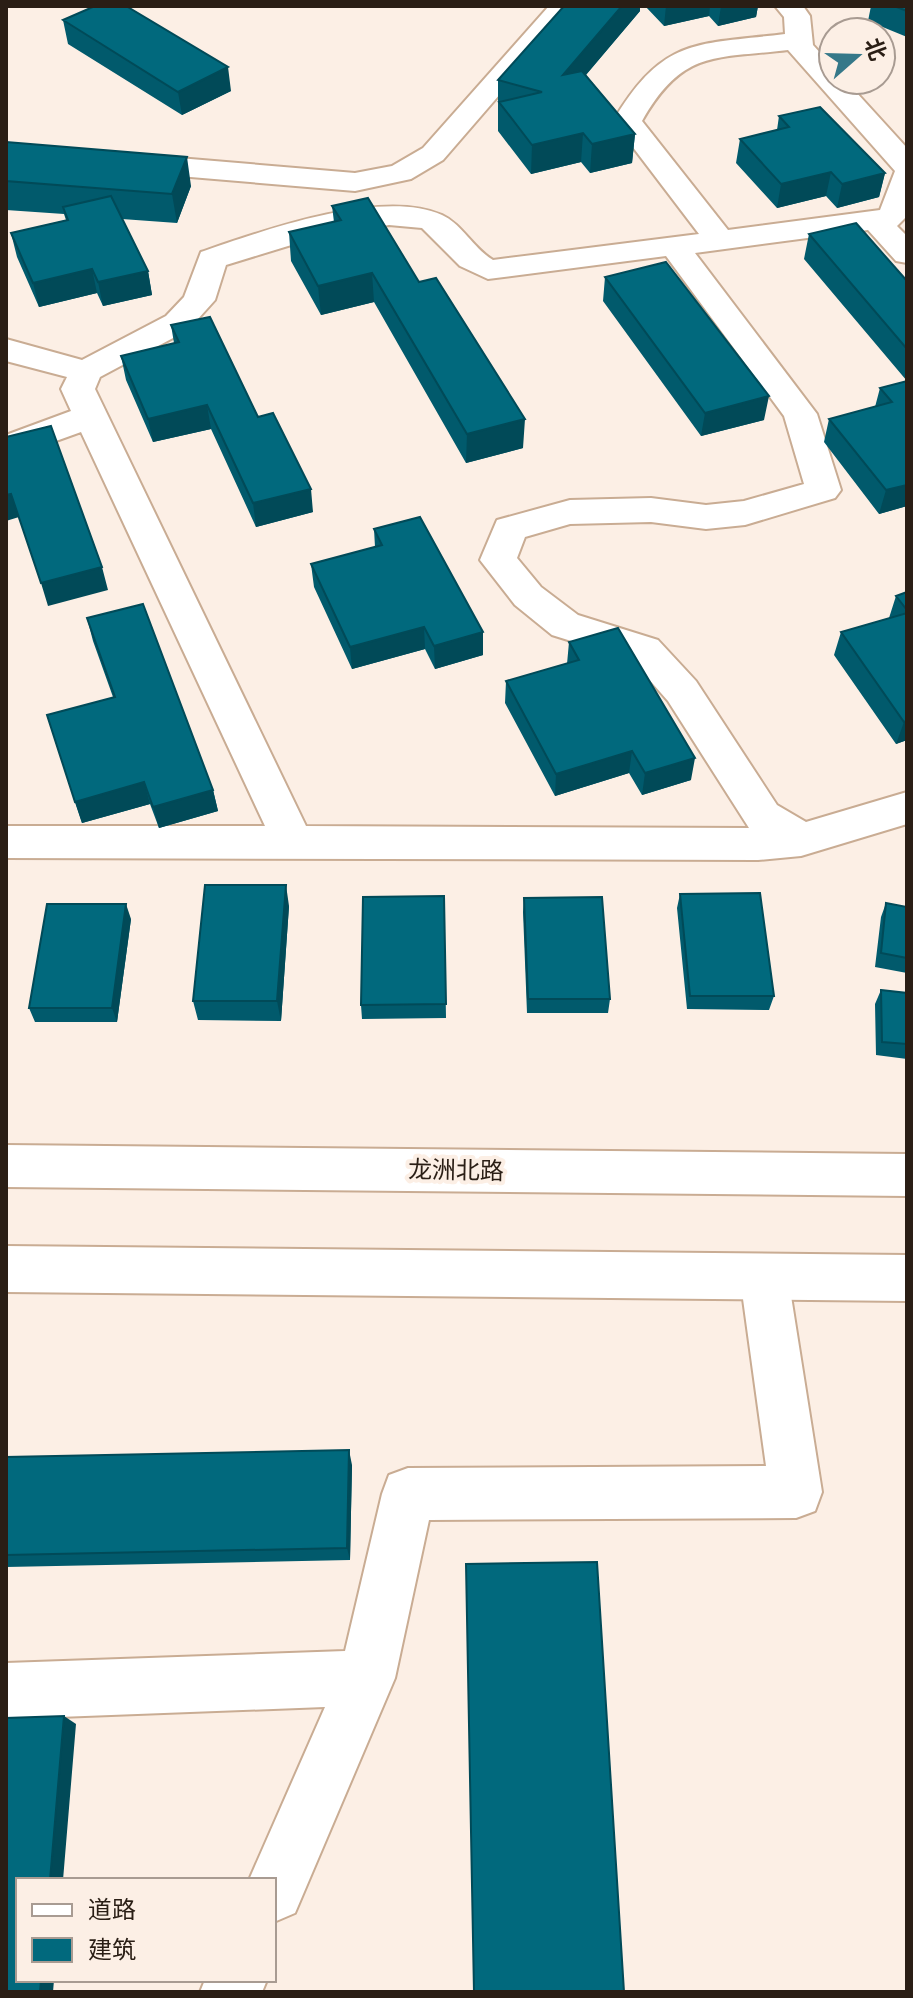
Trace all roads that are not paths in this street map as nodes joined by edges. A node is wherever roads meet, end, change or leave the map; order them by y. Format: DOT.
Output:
graph roads {
  1 [pos="563,6"];
  2 [pos="788,6"];
  3 [pos="799,40"];
  4 [pos="101,161"];
  5 [pos="907,166"];
  6 [pos="907,175"];
  7 [pos="875,220"];
  8 [pos="720,240"];
  9 [pos="673,245"];
  10 [pos="907,254"];
  11 [pos="6,349"];
  12 [pos="86,371"];
  13 [pos="90,416"];
  14 [pos="6,448"];
  15 [pos="907,808"];
  16 [pos="801,840"];
  17 [pos="6,842"];
  18 [pos="293,842"];
  19 [pos="6,1166"];
  20 [pos="907,1175"];
  21 [pos="6,1269"];
  22 [pos="764,1277"];
  23 [pos="907,1278"];
  24 [pos="367,1678"];
  25 [pos="6,1691"];
  26 [pos="276,1887"];
  1 -- 4 [label="street"];
  2 -- 3 [label="street"];
  3 -- 5 [label="street"];
  3 -- 8 [label="street"];
  6 -- 7 [label="street"];
  7 -- 8 [label="street"];
  7 -- 10 [label="street"];
  8 -- 9 [label="street"];
  9 -- 12 [label="street"];
  9 -- 16 [label="street"];
  11 -- 12 [label="street"];
  12 -- 13 [label="street"];
  13 -- 14 [label="street"];
  13 -- 18 [label="street"];
  15 -- 16 [label="street"];
  16 -- 18 [label="street"];
  17 -- 18 [label="street"];
  19 -- 20 [label="street, 龙洲北路"];
  21 -- 22 [label="street"];
  22 -- 23 [label="street"];
  22 -- 24 [label="street"];
  24 -- 25 [label="street"];
  24 -- 26 [label="street"];
}
